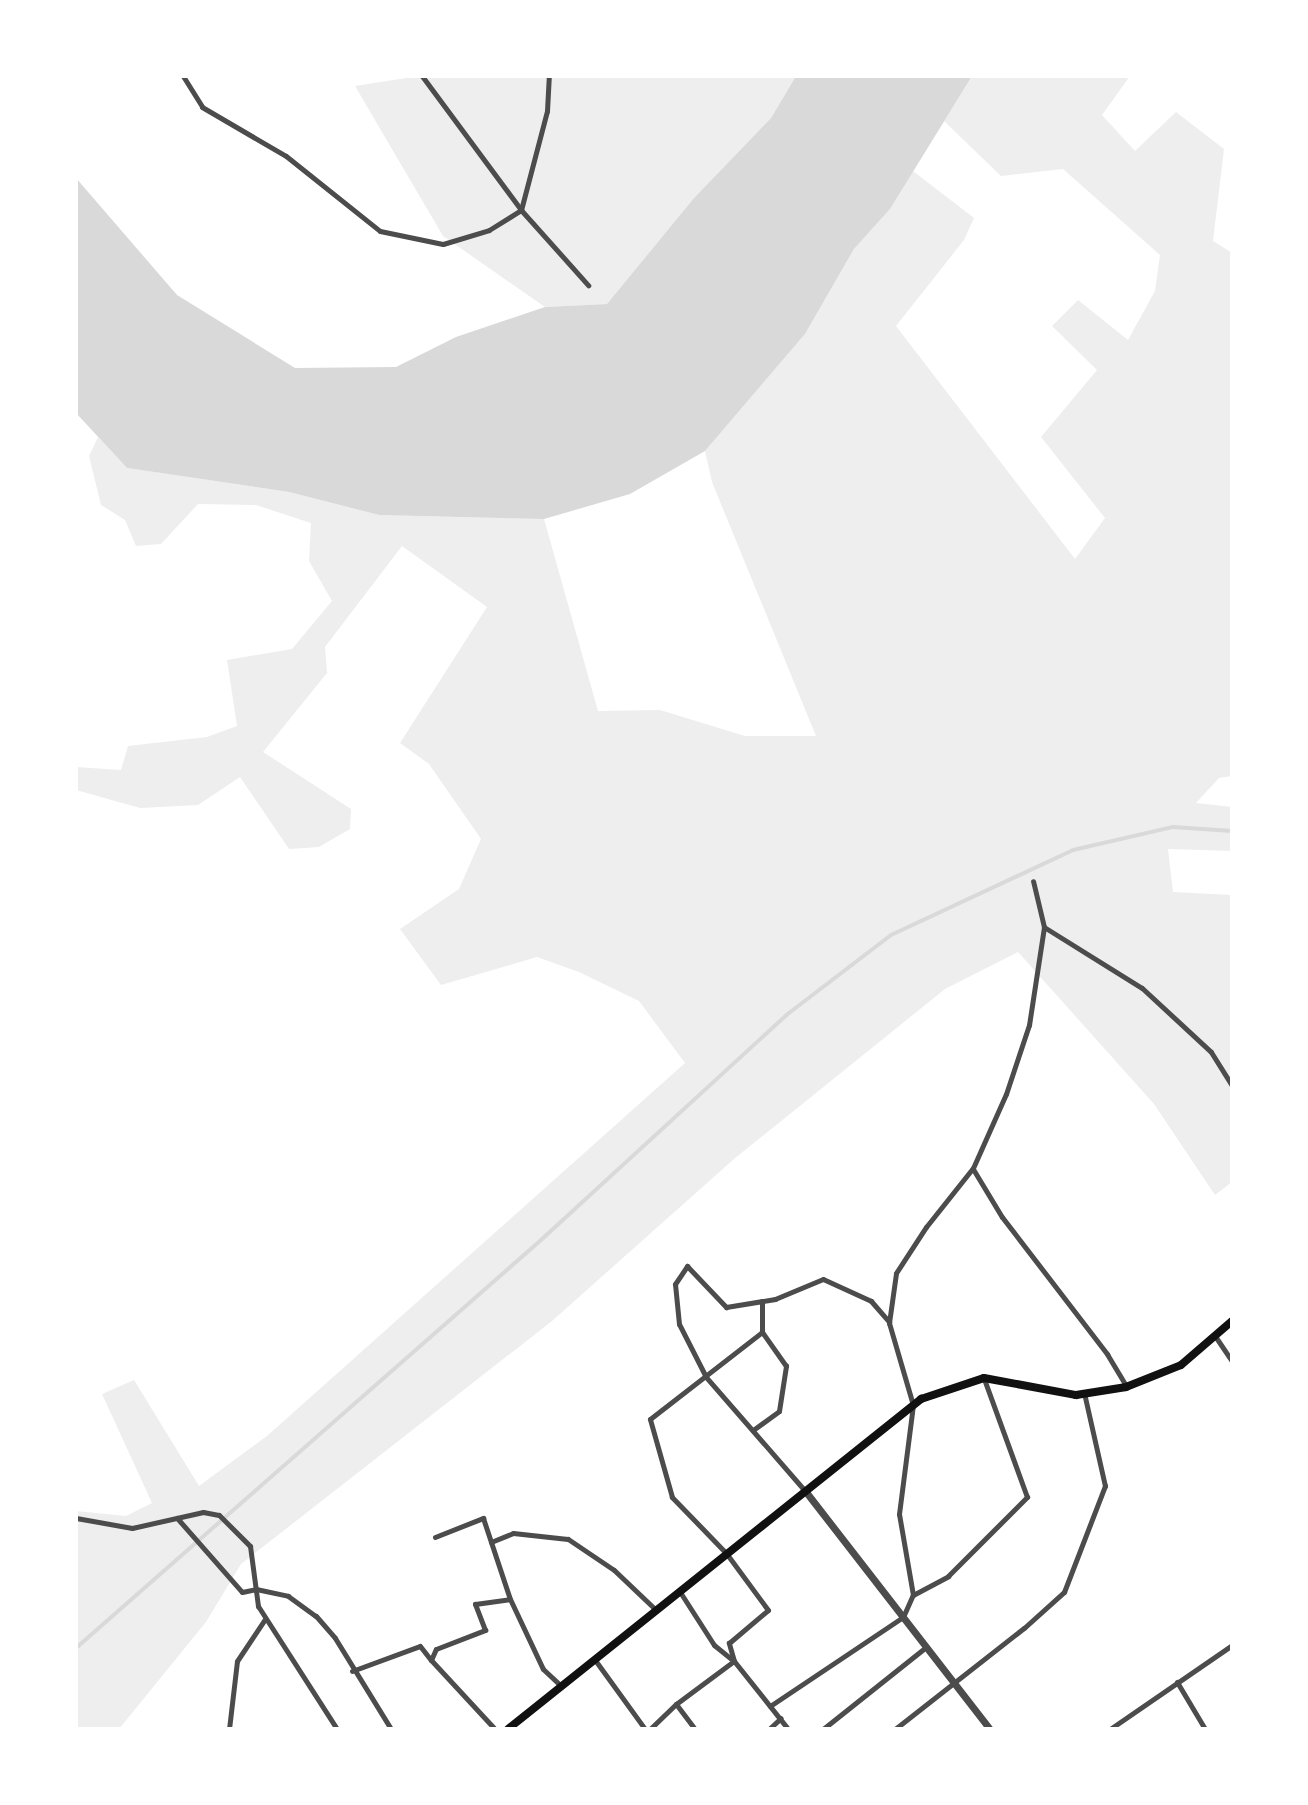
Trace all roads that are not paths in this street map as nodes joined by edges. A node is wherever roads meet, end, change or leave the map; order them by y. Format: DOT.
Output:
graph roads {
  1 [pos="183,76"];
  2 [pos="422,76"];
  3 [pos="549,76"];
  4 [pos="521,210"];
  5 [pos="588,285"];
  6 [pos="1033,881"];
  7 [pos="1044,927"];
  8 [pos="1232,1086"];
  9 [pos="973,1168"];
  10 [pos="762,1301"];
  11 [pos="1232,1321"];
  12 [pos="889,1323"];
  13 [pos="762,1332"];
  14 [pos="1215,1336"];
  15 [pos="1232,1361"];
  16 [pos="706,1377"];
  17 [pos="984,1378"];
  18 [pos="1126,1387"];
  19 [pos="1084,1393"];
  20 [pos="913,1405"];
  21 [pos="753,1430"];
  22 [pos="806,1492"];
  23 [pos="76,1518"];
  24 [pos="177,1518"];
  25 [pos="435,1537"];
  26 [pos="491,1542"];
  27 [pos="726,1553"];
  28 [pos="256,1589"];
  29 [pos="679,1590"];
  30 [pos="913,1595"];
  31 [pos="510,1599"];
  32 [pos="656,1610"];
  33 [pos="903,1617"];
  34 [pos="265,1619"];
  35 [pos="1232,1645"];
  36 [pos="926,1647"];
  37 [pos="594,1659"];
  38 [pos="431,1660"];
  39 [pos="734,1661"];
  40 [pos="352,1671"];
  41 [pos="953,1681"];
  42 [pos="1177,1682"];
  43 [pos="561,1686"];
  44 [pos="676,1704"];
  45 [pos="770,1706"];
  46 [pos="781,1718"];
  47 [pos="229,1729"];
  48 [pos="337,1729"];
  49 [pos="391,1729"];
  50 [pos="495,1729"];
  51 [pos="508,1729"];
  52 [pos="648,1729"];
  53 [pos="695,1729"];
  54 [pos="769,1729"];
  55 [pos="788,1729"];
  56 [pos="823,1729"];
  57 [pos="895,1729"];
  58 [pos="990,1729"];
  59 [pos="1110,1729"];
  60 [pos="1205,1729"];
  1 -- 4 [label="street"];
  2 -- 4 [label="street"];
  3 -- 4 [label="street"];
  4 -- 5 [label="street"];
  6 -- 7 [label="street"];
  7 -- 8 [label="street"];
  7 -- 9 [label="street"];
  9 -- 12 [label="street"];
  9 -- 18 [label="street"];
  10 -- 12 [label="street"];
  10 -- 13 [label="street"];
  10 -- 16 [label="street"];
  11 -- 14 [label="main road"];
  12 -- 20 [label="street"];
  13 -- 16 [label="street"];
  13 -- 21 [label="street"];
  14 -- 15 [label="street"];
  14 -- 18 [label="main road"];
  16 -- 21 [label="street"];
  16 -- 27 [label="street"];
  17 -- 19 [label="main road"];
  17 -- 20 [label="main road"];
  17 -- 30 [label="street"];
  18 -- 19 [label="main road"];
  19 -- 41 [label="street"];
  20 -- 22 [label="main road"];
  20 -- 30 [label="street"];
  21 -- 22 [label="street"];
  22 -- 27 [label="main road"];
  22 -- 33 [label="street"];
  23 -- 24 [label="street"];
  24 -- 28 [label="street"];
  24 -- 28 [label="street"];
  25 -- 26 [label="street"];
  26 -- 31 [label="street"];
  26 -- 32 [label="street"];
  27 -- 29 [label="main road"];
  27 -- 39 [label="street"];
  28 -- 34 [label="street"];
  28 -- 40 [label="street"];
  29 -- 32 [label="main road"];
  29 -- 39 [label="street"];
  30 -- 33 [label="street"];
  31 -- 38 [label="street"];
  31 -- 43 [label="street"];
  32 -- 37 [label="main road"];
  33 -- 36 [label="street"];
  33 -- 45 [label="street"];
  34 -- 47 [label="street"];
  34 -- 48 [label="street"];
  35 -- 42 [label="street"];
  36 -- 41 [label="street"];
  36 -- 56 [label="street"];
  37 -- 43 [label="main road"];
  37 -- 52 [label="street"];
  38 -- 40 [label="street"];
  38 -- 50 [label="street"];
  39 -- 44 [label="street"];
  39 -- 45 [label="street"];
  40 -- 49 [label="street"];
  41 -- 57 [label="street"];
  41 -- 58 [label="street"];
  42 -- 59 [label="street"];
  42 -- 60 [label="street"];
  43 -- 51 [label="main road"];
  44 -- 52 [label="street"];
  44 -- 53 [label="street"];
  45 -- 46 [label="street"];
  46 -- 54 [label="street"];
  46 -- 55 [label="street"];
}
